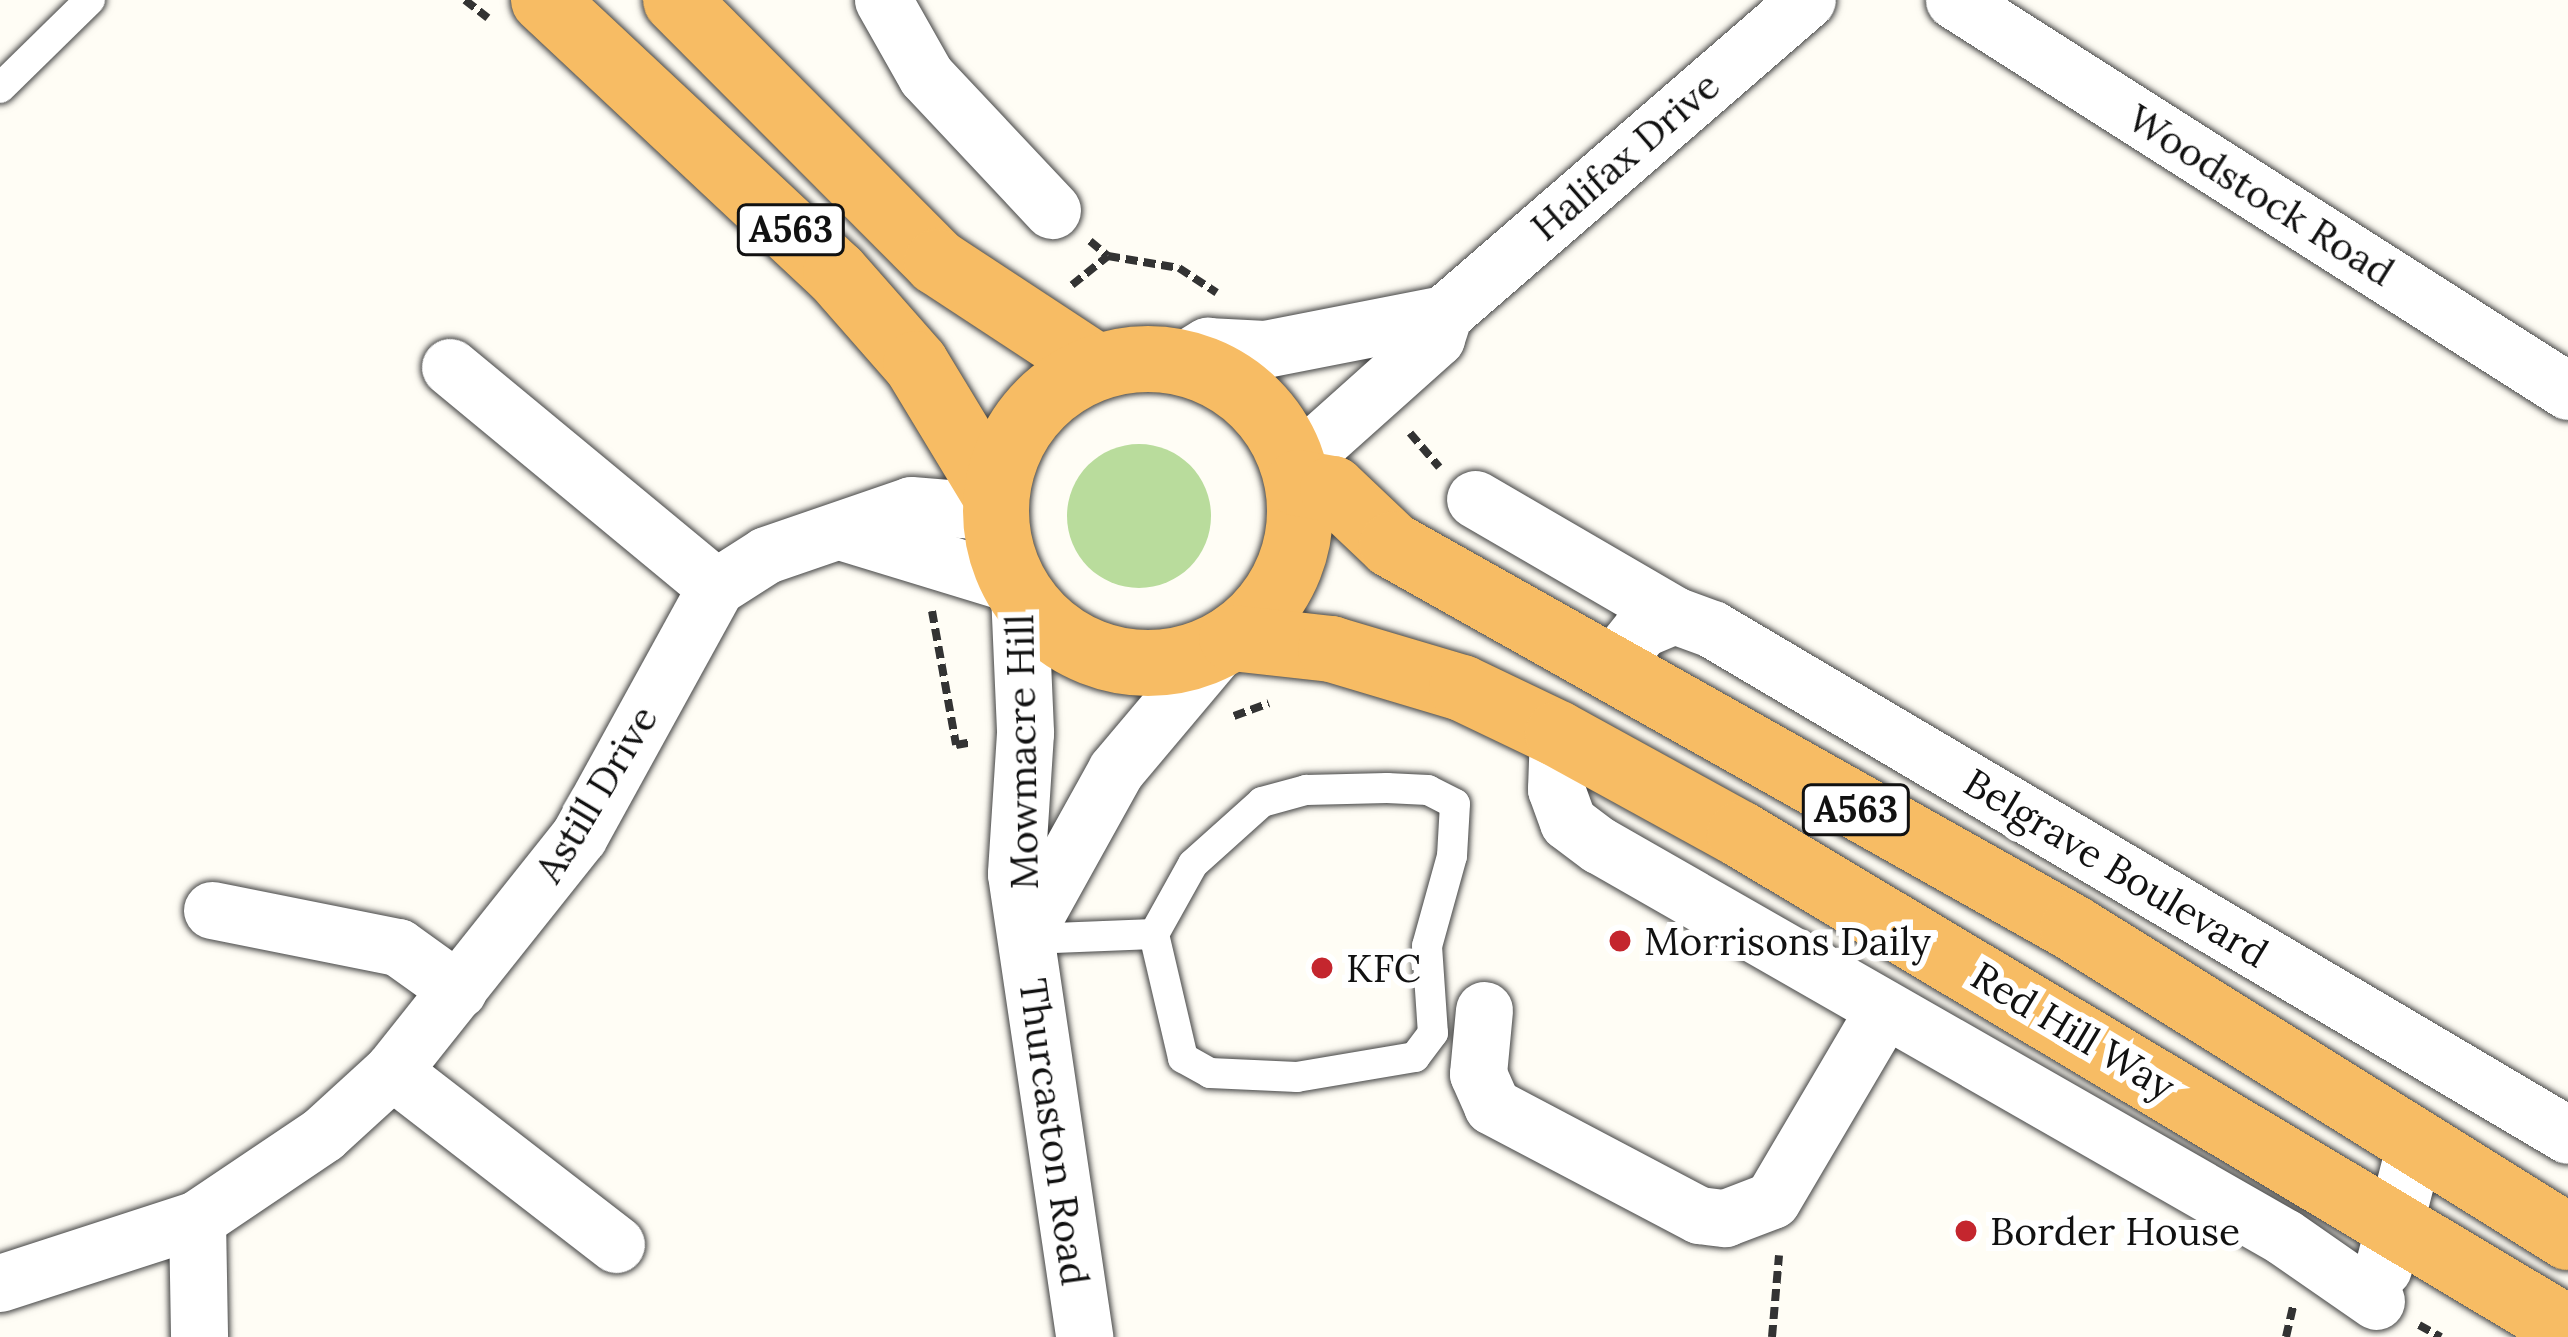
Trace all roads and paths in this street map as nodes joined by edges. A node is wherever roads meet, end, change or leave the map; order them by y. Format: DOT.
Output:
graph roads {
  1 [pos="90,0"];
  2 [pos="544,0"];
  3 [pos="590,0"];
  4 [pos="676,0"];
  5 [pos="883,0"];
  6 [pos="1954,0"];
  7 [pos="1792,6"];
  8 [pos="0,88"];
  9 [pos="686,128"];
  10 [pos="1052,210"];
  11 [pos="1444,314"];
  12 [pos="1181,362"];
  13 [pos="451,367"];
  14 [pos="1096,367"];
  15 [pos="2568,391"];
  16 [pos="1295,474"];
  17 [pos="1475,499"];
  18 [pos="996,504"];
  19 [pos="840,531"];
  20 [pos="716,587"];
  21 [pos="1016,589"];
  22 [pos="1674,615"];
  23 [pos="1227,641"];
  24 [pos="1609,669"];
  25 [pos="1558,734"];
  26 [pos="212,910"];
  27 [pos="1029,933"];
  28 [pos="1154,934"];
  29 [pos="458,990"];
  30 [pos="1484,1010"];
  31 [pos="1884,1010"];
  32 [pos="392,1071"];
  33 [pos="2568,1135"];
  34 [pos="2415,1144"];
  35 [pos="197,1219"];
  36 [pos="2394,1220"];
  37 [pos="2568,1237"];
  38 [pos="616,1244"];
  39 [pos="0,1282"];
  40 [pos="2372,1319"];
  41 [pos="2568,1329"];
  42 [pos="199,1337"];
  43 [pos="1084,1337"];
  1 -- 8 [label="lane"];
  2 -- 9 [label="highway, A563"];
  3 -- 9 [label="lane"];
  4 -- 14 [label="highway, A563"];
  5 -- 10 [label="street"];
  6 -- 15 [label="street, Woodstock Road"];
  7 -- 11 [label="street, Halifax Drive"];
  9 -- 18 [label="highway, A563"];
  11 -- 12 [label="street, Halifax Drive"];
  11 -- 16 [label="street, Halifax Drive"];
  12 -- 14 [label="highway"];
  12 -- 16 [label="highway"];
  13 -- 20 [label="street"];
  14 -- 18 [label="highway"];
  16 -- 23 [label="highway"];
  16 -- 24 [label="highway, A563"];
  17 -- 22 [label="street, Belgrave Boulevard"];
  18 -- 19 [label="street, Astill Drive"];
  18 -- 21 [label="highway"];
  19 -- 20 [label="street, Astill Drive"];
  19 -- 21 [label="street"];
  20 -- 29 [label="street, Astill Drive"];
  21 -- 23 [label="highway"];
  21 -- 27 [label="street, Mowmacre Hill"];
  22 -- 24 [label="street"];
  22 -- 33 [label="street, Belgrave Boulevard"];
  23 -- 25 [label="highway, Red Hill Way / A563"];
  23 -- 27 [label="street, Mowmacre Hill"];
  24 -- 34 [label="highway, A563"];
  25 -- 31 [label="street"];
  25 -- 36 [label="highway, Red Hill Way / A563"];
  26 -- 29 [label="street"];
  27 -- 28 [label="lane"];
  27 -- 43 [label="street, Thurcaston Road"];
  28 -- 28 [label="lane"];
  29 -- 32 [label="street, Astill Drive"];
  30 -- 31 [label="street"];
  31 -- 40 [label="street"];
  32 -- 35 [label="street, Astill Drive"];
  32 -- 38 [label="street"];
  34 -- 36 [label="street"];
  34 -- 37 [label="highway, A563"];
  35 -- 39 [label="street, Astill Drive"];
  35 -- 42 [label="street"];
  36 -- 40 [label="street"];
  36 -- 41 [label="highway, Red Hill Way / A563"];
}
